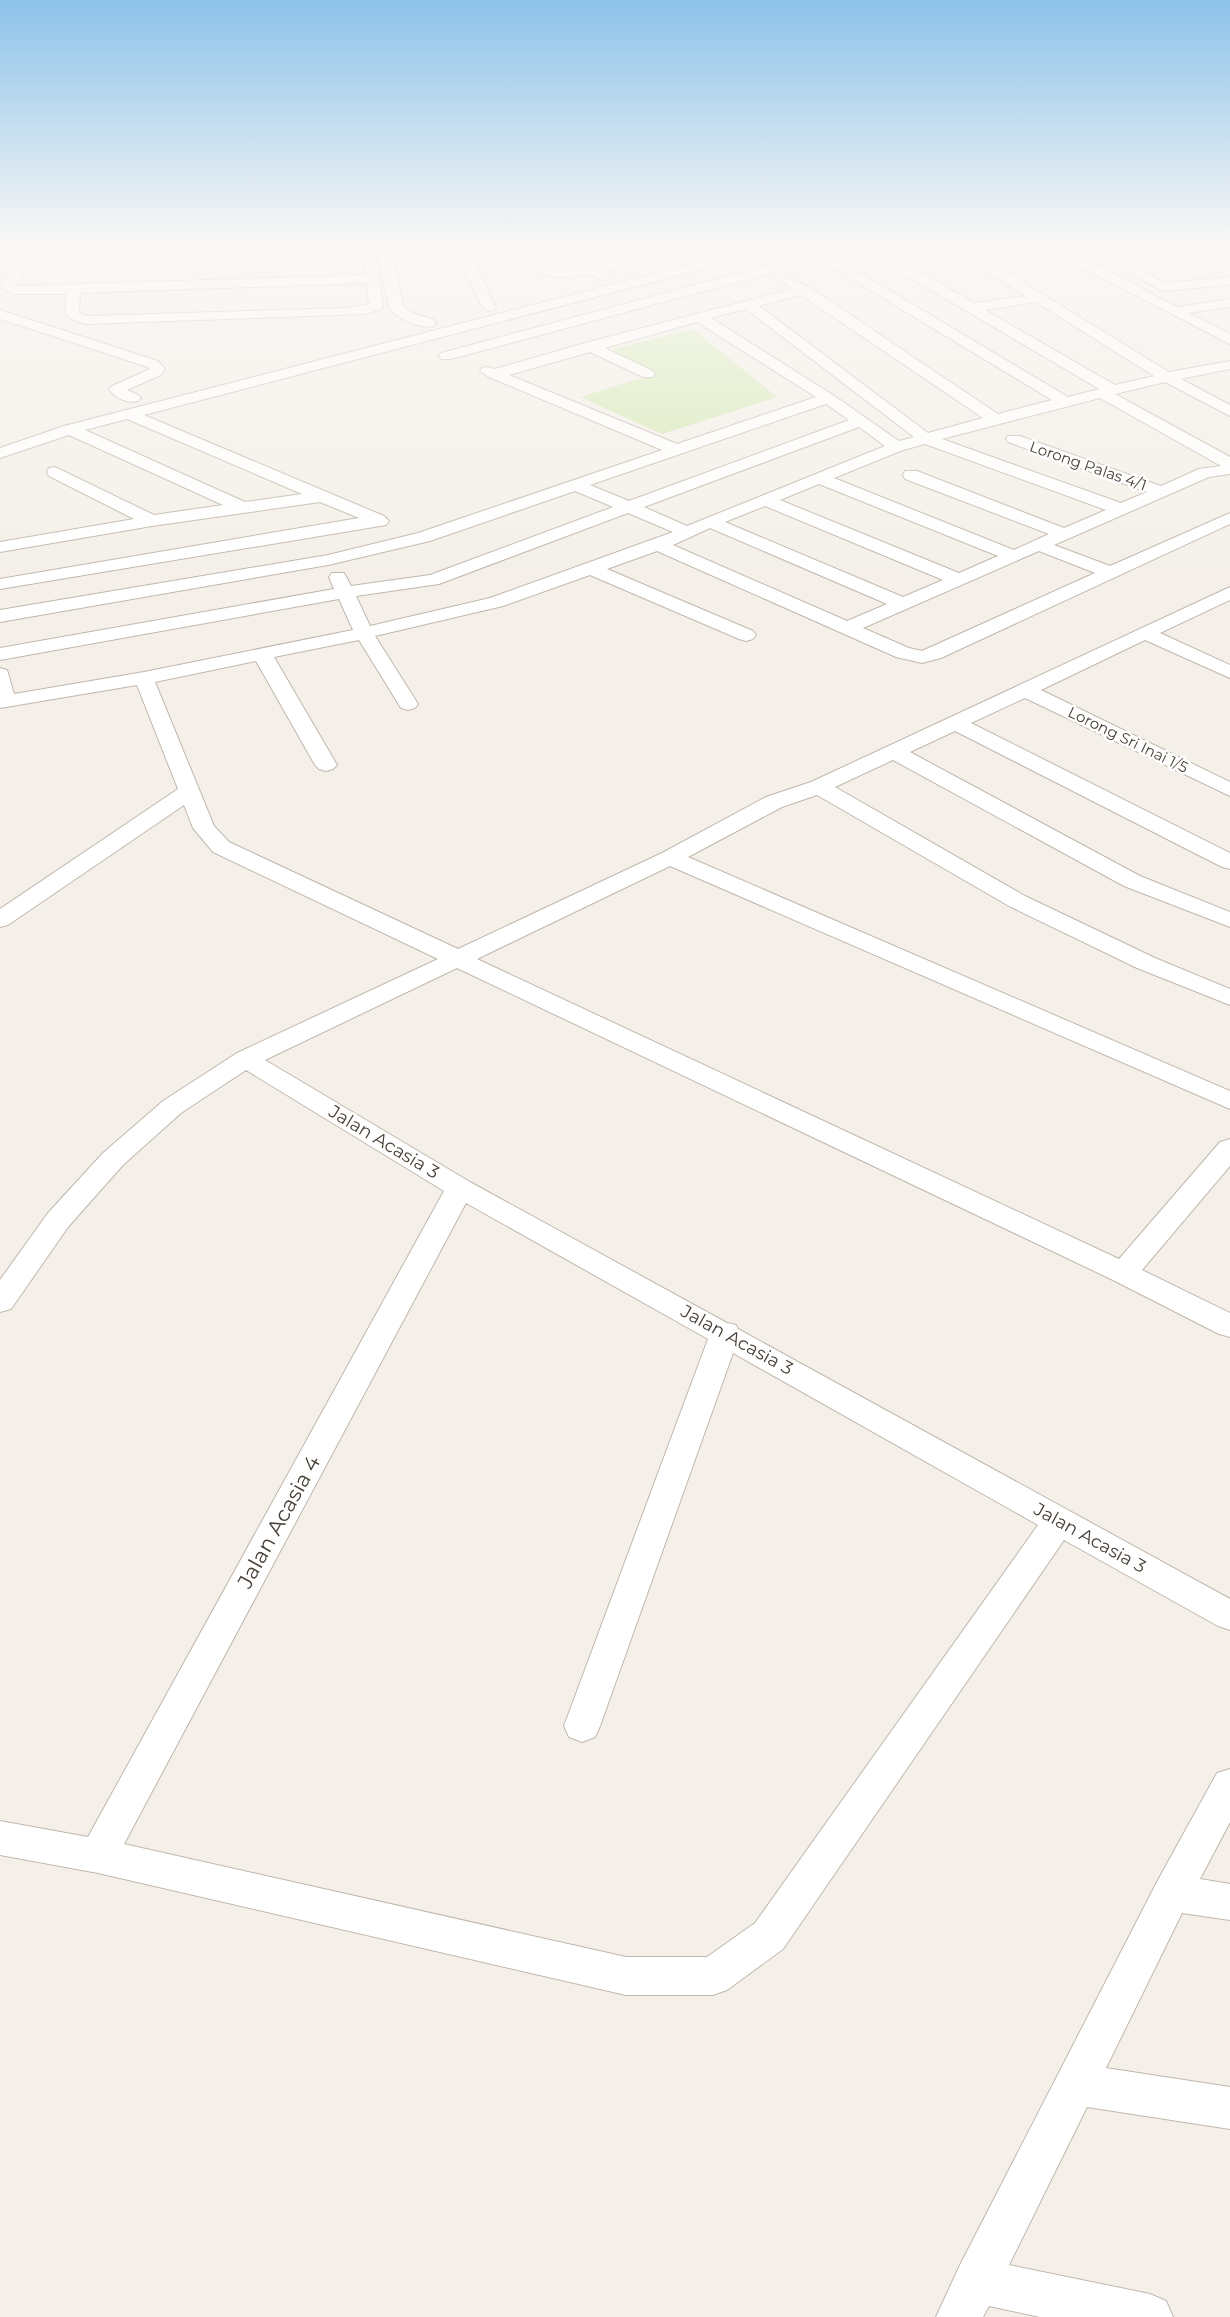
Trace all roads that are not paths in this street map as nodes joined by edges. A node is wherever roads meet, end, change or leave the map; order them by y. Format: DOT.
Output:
graph roads {
  1 [pos="122,354"];
  2 [pos="311,354"];
  3 [pos="361,354"];
  4 [pos="442,354"];
  5 [pos="453,354"];
  6 [pos="562,354"];
  7 [pos="607,354"];
  8 [pos="758,354"];
  9 [pos="815,354"];
  10 [pos="901,354"];
  11 [pos="986,354"];
  12 [pos="1045,354"];
  13 [pos="1130,354"];
  14 [pos="446,356"];
  15 [pos="1230,365"];
  16 [pos="494,374"];
  17 [pos="648,374"];
  18 [pos="1167,377"];
  19 [pos="178,386"];
  20 [pos="159,391"];
  21 [pos="1107,392"];
  22 [pos="828,398"];
  23 [pos="1066,402"];
  24 [pos="132,407"];
  25 [pos="1230,411"];
  26 [pos="996,419"];
  27 [pos="860,421"];
  28 [pos="70,429"];
  29 [pos="926,438"];
  30 [pos="1014,440"];
  31 [pos="0,442"];
  32 [pos="897,447"];
  33 [pos="677,450"];
  34 [pos="0,453"];
  35 [pos="1230,464"];
  36 [pos="1230,469"];
  37 [pos="54,472"];
  38 [pos="911,475"];
  39 [pos="818,478"];
  40 [pos="575,485"];
  41 [pos="1162,492"];
  42 [pos="323,496"];
  43 [pos="765,500"];
  44 [pos="632,507"];
  45 [pos="243,508"];
  46 [pos="1121,510"];
  47 [pos="1230,518"];
  48 [pos="378,520"];
  49 [pos="152,521"];
  50 [pos="710,522"];
  51 [pos="688,532"];
  52 [pos="1065,534"];
  53 [pos="424,537"];
  54 [pos="658,545"];
  55 [pos="1039,545"];
  56 [pos="0,547"];
  57 [pos="1014,556"];
  58 [pos="328,560"];
  59 [pos="592,569"];
  60 [pos="1111,573"];
  61 [pos="959,580"];
  62 [pos="0,584"];
  63 [pos="346,592"];
  64 [pos="1230,593"];
  65 [pos="903,604"];
  66 [pos="0,616"];
  67 [pos="848,628"];
  68 [pos="364,633"];
  69 [pos="1144,634"];
  70 [pos="746,636"];
  71 [pos="0,654"];
  72 [pos="262,654"];
  73 [pos="1230,672"];
  74 [pos="0,674"];
  75 [pos="144,678"];
  76 [pos="1026,690"];
  77 [pos="3,701"];
  78 [pos="408,704"];
  79 [pos="956,723"];
  80 [pos="894,752"];
  81 [pos="326,765"];
  82 [pos="819,787"];
  83 [pos="1230,790"];
  84 [pos="190,791"];
  85 [pos="670,858"];
  86 [pos="1230,862"];
  87 [pos="0,920"];
  88 [pos="1230,920"];
  89 [pos="457,958"];
  90 [pos="1230,998"];
  91 [pos="246,1060"];
  92 [pos="1230,1101"];
  93 [pos="1230,1148"];
  94 [pos="460,1188"];
  95 [pos="1123,1273"];
  96 [pos="0,1302"];
  97 [pos="1230,1326"];
  98 [pos="725,1333"];
  99 [pos="1059,1521"];
  100 [pos="1230,1616"];
  101 [pos="582,1726"];
  102 [pos="1230,1785"];
  103 [pos="0,1838"];
  104 [pos="98,1856"];
  105 [pos="1172,1893"];
  106 [pos="1230,1902"];
  107 [pos="1076,2084"];
  108 [pos="1230,2108"];
  109 [pos="968,2299"];
  110 [pos="1150,2317"];
  1 -- 24 [label="street"];
  2 -- 19 [label="street"];
  3 -- 24 [label="street"];
  4 -- 14 [label="street"];
  5 -- 14 [label="street"];
  6 -- 16 [label="street"];
  7 -- 17 [label="street"];
  8 -- 22 [label="street"];
  9 -- 29 [label="street"];
  10 -- 26 [label="street"];
  11 -- 23 [label="street"];
  12 -- 21 [label="street"];
  13 -- 18 [label="street"];
  14 -- 16 [label="street"];
  15 -- 18 [label="street"];
  16 -- 33 [label="street"];
  18 -- 21 [label="street"];
  18 -- 25 [label="street"];
  20 -- 24 [label="street"];
  21 -- 23 [label="street"];
  21 -- 35 [label="street"];
  22 -- 27 [label="street"];
  22 -- 33 [label="street"];
  23 -- 26 [label="street"];
  24 -- 28 [label="street"];
  24 -- 31 [label="street"];
  24 -- 42 [label="street"];
  26 -- 29 [label="street"];
  27 -- 32 [label="street"];
  27 -- 44 [label="street"];
  28 -- 34 [label="street"];
  28 -- 45 [label="street"];
  29 -- 32 [label="street"];
  29 -- 46 [label="street"];
  30 -- 41 [label="street, Lorong Palas 4/1"];
  32 -- 39 [label="street"];
  33 -- 40 [label="street"];
  36 -- 41 [label="street"];
  37 -- 49 [label="street"];
  38 -- 52 [label="street"];
  39 -- 43 [label="street"];
  39 -- 57 [label="street"];
  40 -- 44 [label="street"];
  40 -- 53 [label="street"];
  41 -- 46 [label="street"];
  42 -- 45 [label="street"];
  42 -- 48 [label="street"];
  43 -- 50 [label="street"];
  43 -- 61 [label="street"];
  44 -- 51 [label="street"];
  44 -- 63 [label="street"];
  45 -- 49 [label="street"];
  46 -- 52 [label="street"];
  47 -- 60 [label="street"];
  48 -- 53 [label="street"];
  48 -- 62 [label="street"];
  49 -- 56 [label="street"];
  50 -- 51 [label="street"];
  50 -- 65 [label="street"];
  51 -- 54 [label="street"];
  52 -- 55 [label="street"];
  53 -- 58 [label="street"];
  54 -- 59 [label="street"];
  54 -- 67 [label="street"];
  55 -- 57 [label="street"];
  55 -- 60 [label="street"];
  57 -- 61 [label="street"];
  58 -- 63 [label="street"];
  58 -- 66 [label="street"];
  59 -- 68 [label="street"];
  59 -- 70 [label="street"];
  60 -- 67 [label="street"];
  61 -- 65 [label="street"];
  63 -- 68 [label="street"];
  63 -- 71 [label="street"];
  64 -- 69 [label="street"];
  65 -- 67 [label="street"];
  68 -- 72 [label="street"];
  68 -- 78 [label="street"];
  69 -- 73 [label="street"];
  69 -- 76 [label="street"];
  72 -- 75 [label="street"];
  72 -- 81 [label="street"];
  74 -- 77 [label="street"];
  75 -- 77 [label="street"];
  75 -- 84 [label="street"];
  76 -- 79 [label="street"];
  76 -- 83 [label="street, Lorong Sri Inai 1/5"];
  79 -- 80 [label="street"];
  79 -- 86 [label="street"];
  80 -- 82 [label="street"];
  80 -- 88 [label="street"];
  82 -- 85 [label="street"];
  82 -- 90 [label="street"];
  84 -- 87 [label="street"];
  84 -- 89 [label="street"];
  85 -- 89 [label="street"];
  85 -- 92 [label="street"];
  89 -- 91 [label="street"];
  89 -- 95 [label="street"];
  91 -- 94 [label="street, Jalan Acasia 3"];
  91 -- 96 [label="street"];
  93 -- 95 [label="street"];
  94 -- 98 [label="street, Jalan Acasia 3"];
  94 -- 104 [label="street, Jalan Acasia 4"];
  95 -- 97 [label="street"];
  98 -- 99 [label="street, Jalan Acasia 3"];
  98 -- 101 [label="street"];
  99 -- 100 [label="street, Jalan Acasia 3"];
  99 -- 104 [label="street"];
  102 -- 105 [label="street"];
  103 -- 104 [label="street"];
  105 -- 106 [label="street"];
  105 -- 107 [label="street"];
  107 -- 108 [label="street"];
  107 -- 109 [label="street"];
  109 -- 110 [label="street"];
}
